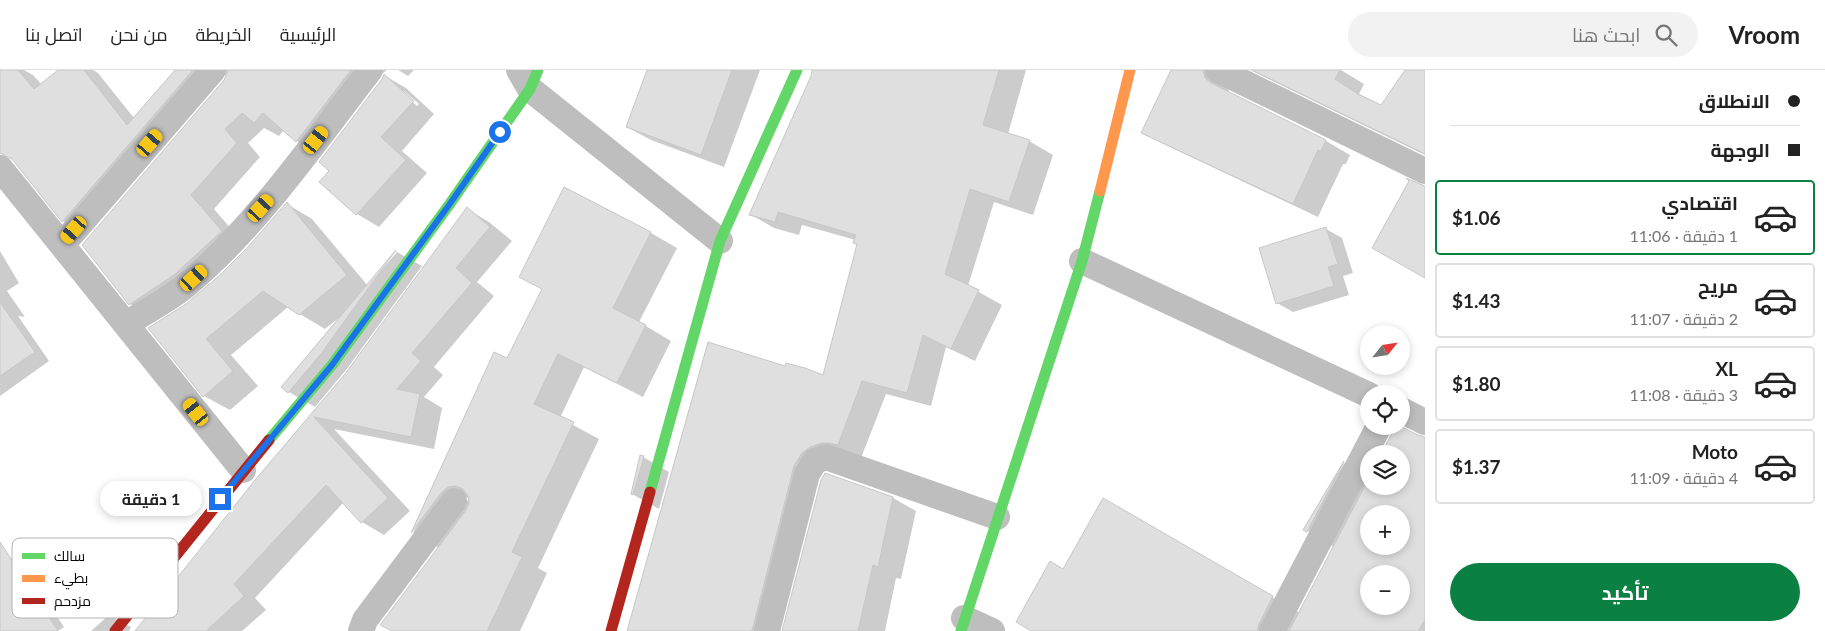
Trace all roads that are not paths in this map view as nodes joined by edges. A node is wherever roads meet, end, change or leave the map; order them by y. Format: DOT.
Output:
graph roads {
  1 [pos="213,70"];
  2 [pos="370,70"];
  3 [pos="797,70"];
  4 [pos="1130,70"];
  5 [pos="1218,70"];
  6 [pos="529,76"];
  7 [pos="0,168"];
  8 [pos="1425,171"];
  9 [pos="720,241"];
  10 [pos="62,245"];
  11 [pos="1082,261"];
  12 [pos="126,324"];
  13 [pos="1360,391"];
  14 [pos="1410,414"];
  15 [pos="1425,422"];
  16 [pos="1374,435"];
  17 [pos="243,470"];
  18 [pos="454,501"];
  19 [pos="997,517"];
  20 [pos="178,552"];
  21 [pos="125,618"];
  22 [pos="963,624"];
  23 [pos="115,631"];
  24 [pos="361,631"];
  25 [pos="611,631"];
  26 [pos="767,631"];
  27 [pos="992,631"];
  28 [pos="1272,631"];
  1 -- 10 [label="street"];
  2 -- 12 [label="street"];
  3 -- 9 [label="street"];
  4 -- 11 [label="street"];
  5 -- 8 [label="street"];
  6 -- 9 [label="street"];
  6 -- 17 [label="street"];
  7 -- 10 [label="street"];
  9 -- 25 [label="street"];
  10 -- 12 [label="street"];
  11 -- 13 [label="street"];
  11 -- 19 [label="street"];
  12 -- 17 [label="street"];
  14 -- 15 [label="street"];
  16 -- 28 [label="street"];
  17 -- 20 [label="street"];
  18 -- 24 [label="street"];
  19 -- 22 [label="street"];
  19 -- 26 [label="street"];
  21 -- 23 [label="street"];
  22 -- 27 [label="street"];
}
